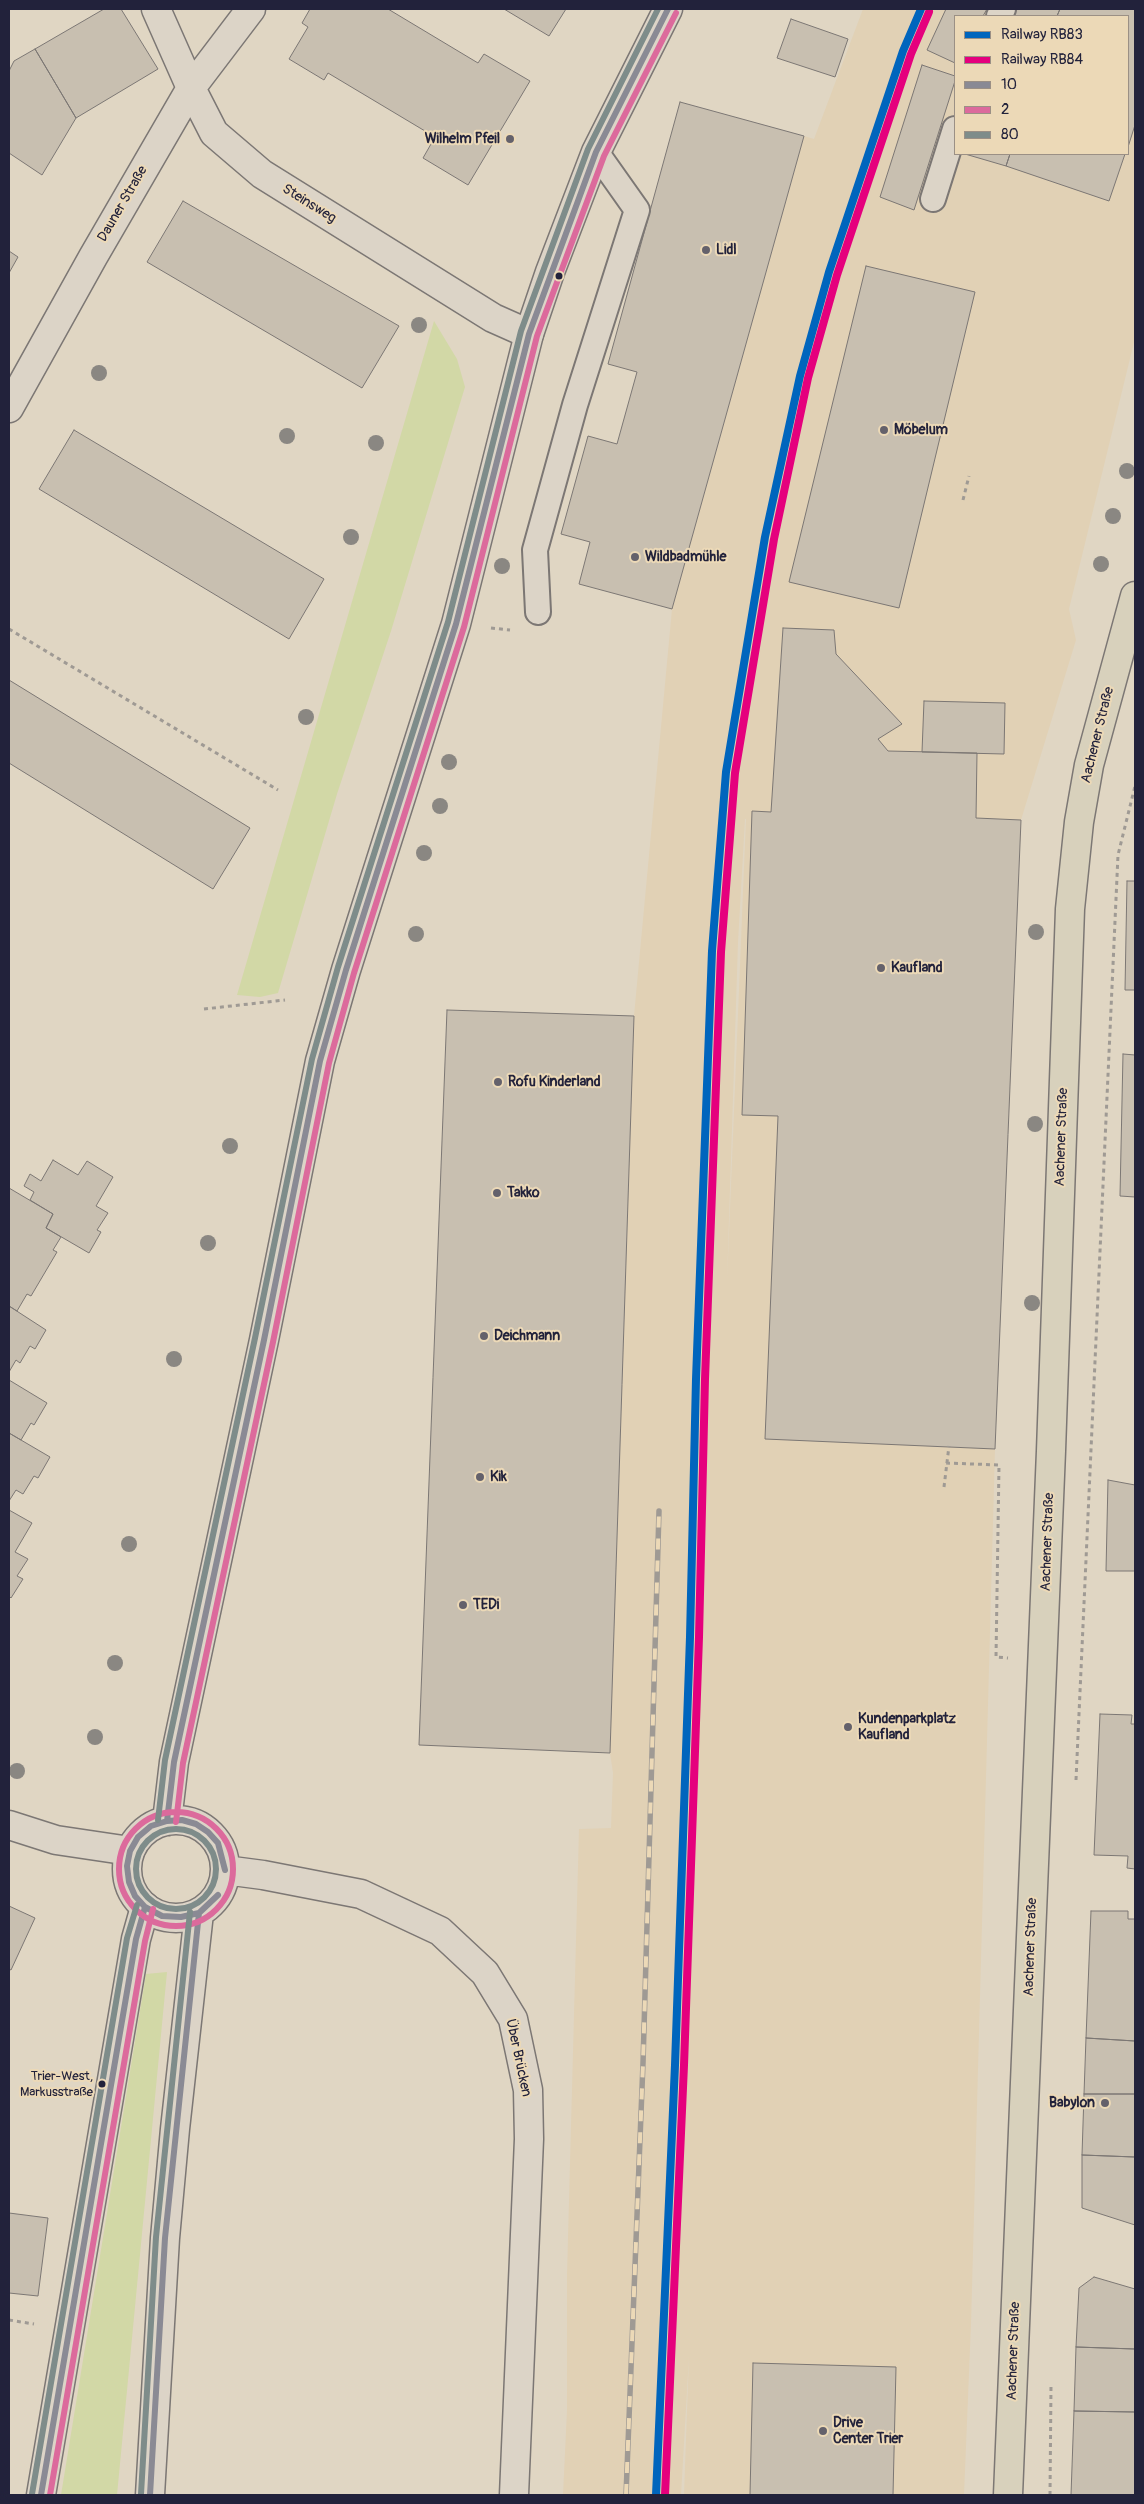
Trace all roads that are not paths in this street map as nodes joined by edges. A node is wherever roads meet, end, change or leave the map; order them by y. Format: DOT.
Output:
graph roads {
  1 [pos="156,9"];
  2 [pos="251,9"];
  3 [pos="668,9"];
  4 [pos="191,88"];
  5 [pos="954,132"];
  6 [pos="596,152"];
  7 [pos="933,199"];
  8 [pos="529,334"];
  9 [pos="9,408"];
  10 [pos="1135,596"];
  11 [pos="538,612"];
  12 [pos="167,1821"];
  13 [pos="9,1825"];
  14 [pos="130,1851"];
  15 [pos="225,1870"];
  16 [pos="146,1907"];
  17 [pos="199,1912"];
  18 [pos="41,2495"];
  19 [pos="150,2495"];
  20 [pos="514,2495"];
  21 [pos="1008,2495"];
  1 -- 4 [label="street, Steinsweg"];
  2 -- 4 [label="street, Dauner Straße"];
  3 -- 6 [label="street"];
  4 -- 8 [label="street, Steinsweg"];
  4 -- 9 [label="street, Dauner Straße"];
  5 -- 7 [label="lane"];
  6 -- 8 [label="street"];
  6 -- 11 [label="lane"];
  8 -- 12 [label="street"];
  10 -- 21 [label="main road, Aachener Straße"];
  12 -- 14 [label="street"];
  12 -- 15 [label="street"];
  13 -- 14 [label="street"];
  14 -- 16 [label="street"];
  15 -- 17 [label="street"];
  15 -- 20 [label="street, Über Brücken"];
  16 -- 17 [label="street"];
  16 -- 18 [label="street"];
  17 -- 19 [label="street"];
}
